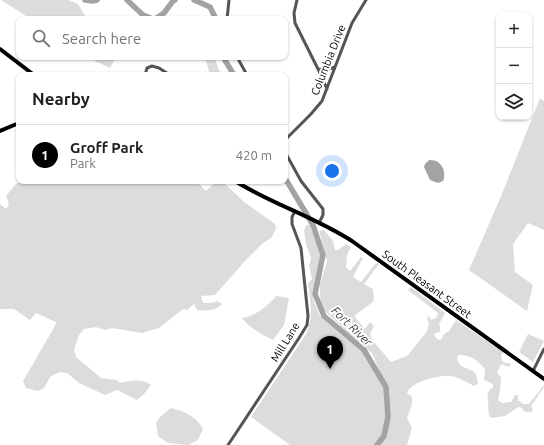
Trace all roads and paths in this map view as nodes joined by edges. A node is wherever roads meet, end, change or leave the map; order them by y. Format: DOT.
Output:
graph roads {
  1 [pos="229,0"];
  2 [pos="297,0"];
  3 [pos="366,0"];
  4 [pos="227,16"];
  5 [pos="0,48"];
  6 [pos="239,60"];
  7 [pos="335,67"];
  8 [pos="318,69"];
  9 [pos="30,72"];
  10 [pos="146,72"];
  11 [pos="165,72"];
  12 [pos="245,72"];
  13 [pos="327,89"];
  14 [pos="16,125"];
  15 [pos="0,131"];
  16 [pos="288,137"];
  17 [pos="288,157"];
  18 [pos="241,184"];
  19 [pos="295,211"];
  20 [pos="317,222"];
  21 [pos="544,349"];
  22 [pos="533,371"];
  23 [pos="544,379"];
  24 [pos="228,445"];
  1 -- 4 [label="street"];
  2 -- 8 [label="street"];
  3 -- 7 [label="street, Columbia Drive"];
  5 -- 9 [label="main road"];
  6 -- 12 [label="street"];
  7 -- 8 [label="street"];
  7 -- 13 [label="street, Columbia Drive"];
  8 -- 13 [label="street"];
  10 -- 11 [label="street"];
  13 -- 16 [label="street, Columbia Drive"];
  14 -- 15 [label="main road"];
  17 -- 20 [label="street"];
  18 -- 19 [label="main road, South Pleasant Street"];
  19 -- 20 [label="main road, South Pleasant Street"];
  19 -- 24 [label="street, Mill Lane"];
  20 -- 22 [label="main road, South Pleasant Street"];
  21 -- 22 [label="street"];
  22 -- 23 [label="main road, South Pleasant Street"];
}
